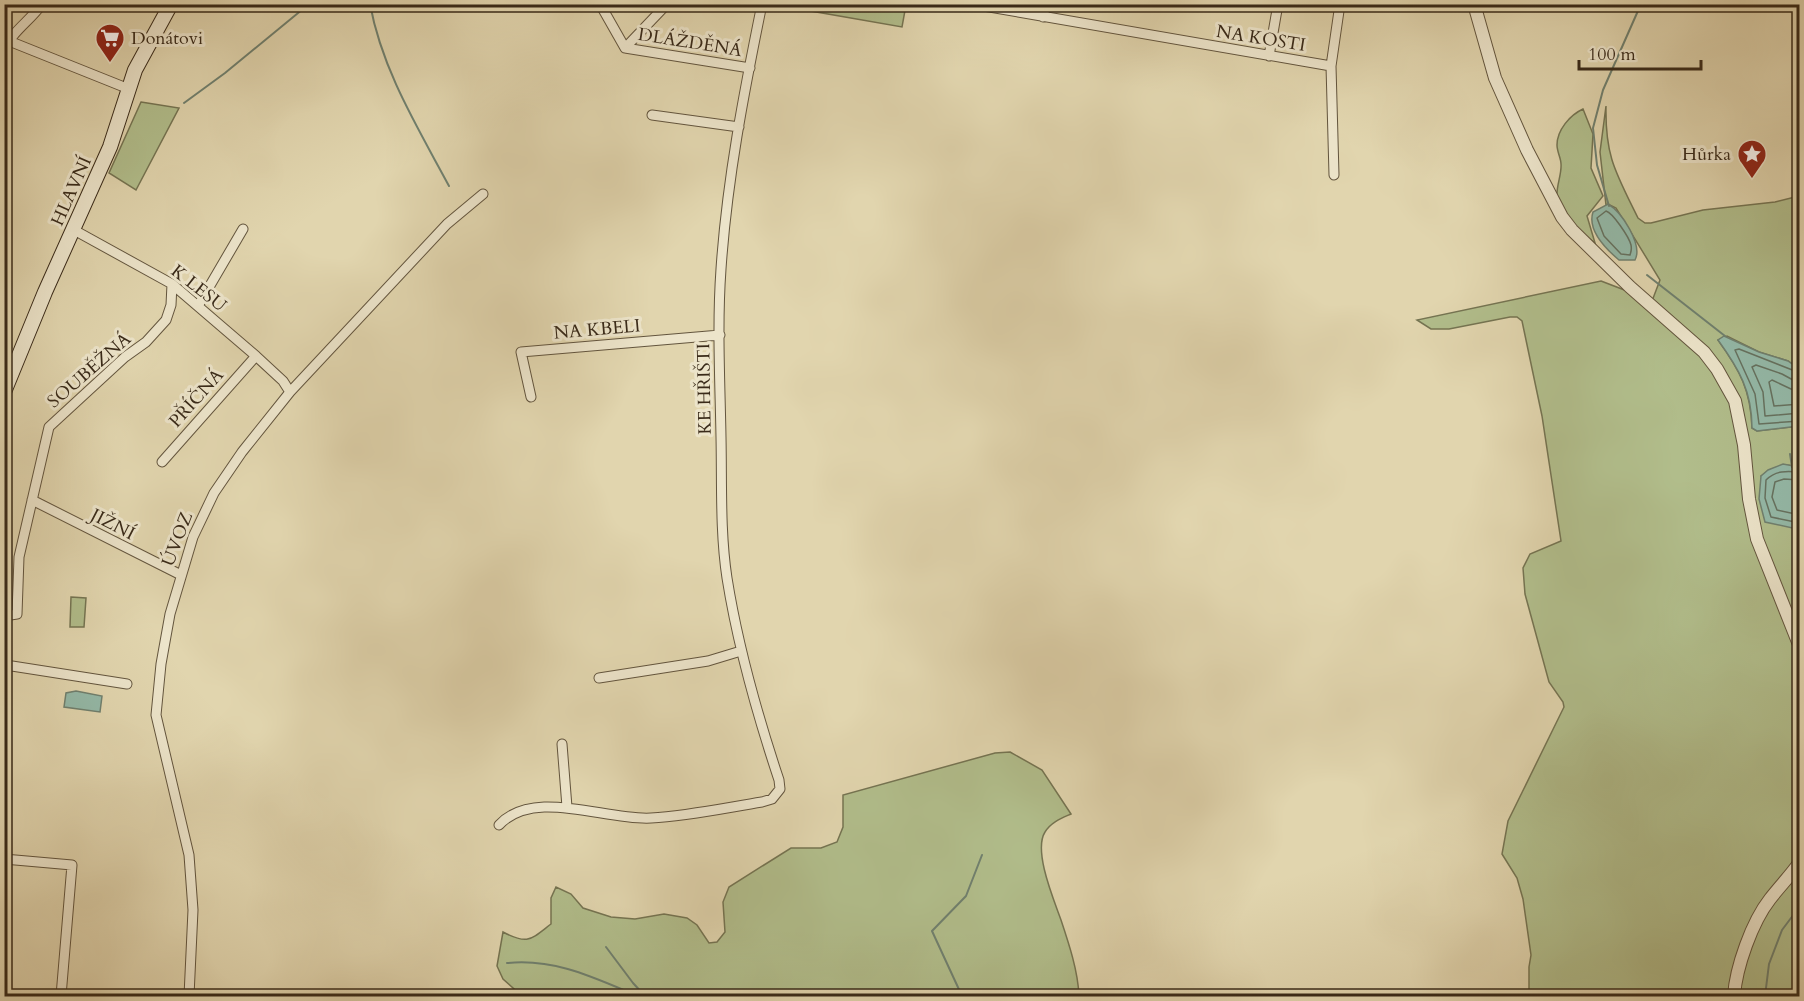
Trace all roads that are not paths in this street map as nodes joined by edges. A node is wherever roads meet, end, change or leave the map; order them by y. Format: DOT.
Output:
graph roads {
  1 [pos="42,4"];
  2 [pos="171,4"];
  3 [pos="600,4"];
  4 [pos="667,4"];
  5 [pos="762,4"];
  6 [pos="972,4"];
  7 [pos="1046,4"];
  8 [pos="1278,4"];
  9 [pos="1340,4"];
  10 [pos="1474,4"];
  11 [pos="1043,17"];
  12 [pos="7,40"];
  13 [pos="625,48"];
  14 [pos="4,51"];
  15 [pos="1269,56"];
  16 [pos="1331,66"];
  17 [pos="750,68"];
  18 [pos="129,89"];
  19 [pos="652,116"];
  20 [pos="739,127"];
  21 [pos="1334,175"];
  22 [pos="483,194"];
  23 [pos="243,229"];
  24 [pos="74,230"];
  25 [pos="172,284"];
  26 [pos="198,306"];
  27 [pos="720,335"];
  28 [pos="256,356"];
  29 [pos="4,392"];
  30 [pos="290,392"];
  31 [pos="531,396"];
  32 [pos="162,462"];
  33 [pos="32,500"];
  34 [pos="181,575"];
  35 [pos="4,615"];
  36 [pos="1800,647"];
  37 [pos="741,651"];
  38 [pos="4,667"];
  39 [pos="599,678"];
  40 [pos="127,684"];
  41 [pos="562,744"];
  42 [pos="567,807"];
  43 [pos="499,825"];
  44 [pos="4,859"];
  45 [pos="1800,862"];
  46 [pos="61,996"];
  47 [pos="189,996"];
  48 [pos="1734,996"];
  1 -- 12 [label="street"];
  2 -- 18 [label="main road, HLAVNÍ"];
  3 -- 13 [label="street"];
  4 -- 13 [label="street"];
  5 -- 17 [label="street, KE HŘIŠTI"];
  6 -- 11 [label="street, NA KOSTI"];
  7 -- 11 [label="street"];
  8 -- 15 [label="street"];
  9 -- 16 [label="street"];
  10 -- 36 [label="street"];
  11 -- 15 [label="street, NA KOSTI"];
  12 -- 14 [label="street"];
  12 -- 18 [label="street"];
  13 -- 17 [label="street, DLÁŽDĚNÁ"];
  15 -- 16 [label="street, NA KOSTI"];
  16 -- 21 [label="street"];
  17 -- 20 [label="street, KE HŘIŠTI"];
  18 -- 24 [label="main road, HLAVNÍ"];
  19 -- 20 [label="street"];
  20 -- 27 [label="street, KE HŘIŠTI"];
  22 -- 30 [label="street, ÚVOZ"];
  23 -- 26 [label="street"];
  24 -- 25 [label="street, K LESU"];
  24 -- 29 [label="main road, HLAVNÍ"];
  25 -- 26 [label="street, K LESU"];
  25 -- 33 [label="street, SOUBĚŽNÁ"];
  26 -- 28 [label="street, K LESU"];
  27 -- 31 [label="street, NA KBELI"];
  27 -- 37 [label="street, KE HŘIŠTI"];
  28 -- 30 [label="street, K LESU"];
  28 -- 32 [label="street, PŘÍČNÁ"];
  30 -- 34 [label="street, ÚVOZ"];
  33 -- 34 [label="street, JIŽNÍ"];
  33 -- 35 [label="street, SOUBĚŽNÁ"];
  34 -- 47 [label="street, ÚVOZ"];
  37 -- 39 [label="street"];
  37 -- 42 [label="street, KE HŘIŠTI"];
  38 -- 40 [label="street"];
  41 -- 42 [label="street"];
  42 -- 43 [label="street, KE HŘIŠTI"];
  44 -- 46 [label="street"];
  45 -- 48 [label="street"];
}
